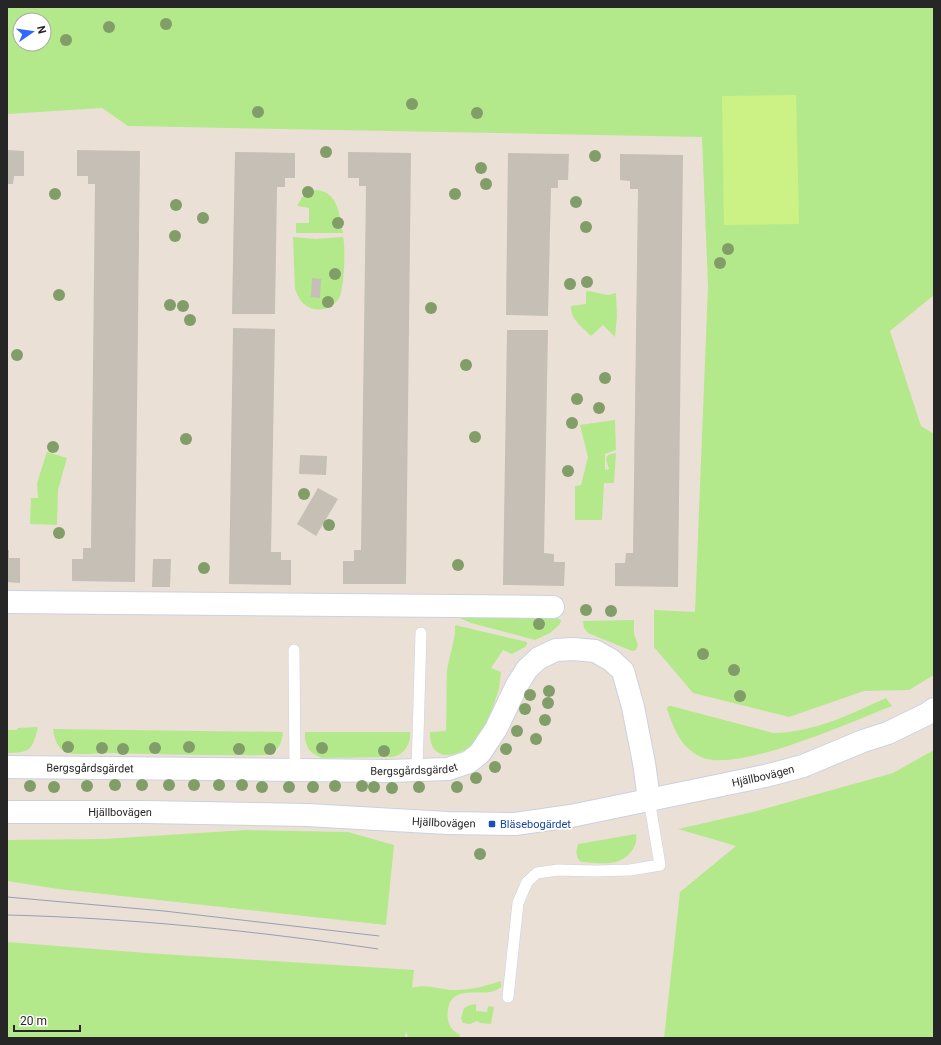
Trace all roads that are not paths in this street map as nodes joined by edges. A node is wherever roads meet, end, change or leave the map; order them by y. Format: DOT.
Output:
graph roads {
  1 [pos="7,602"];
  2 [pos="553,607"];
  3 [pos="421,633"];
  4 [pos="294,650"];
  5 [pos="934,709"];
  6 [pos="7,767"];
  7 [pos="295,770"];
  8 [pos="417,770"];
  9 [pos="649,799"];
  10 [pos="7,812"];
  11 [pos="508,997"];
  1 -- 2 [label="street"];
  3 -- 8 [label="lane"];
  4 -- 7 [label="lane"];
  5 -- 9 [label="street, Hjällbovägen"];
  6 -- 7 [label="street, Bergsgårdsgärdet"];
  7 -- 8 [label="street, Bergsgårdsgärdet"];
  8 -- 9 [label="street, Bergsgårdsgärdet"];
  9 -- 10 [label="street, Hjällbovägen"];
  9 -- 11 [label="lane"];
}
